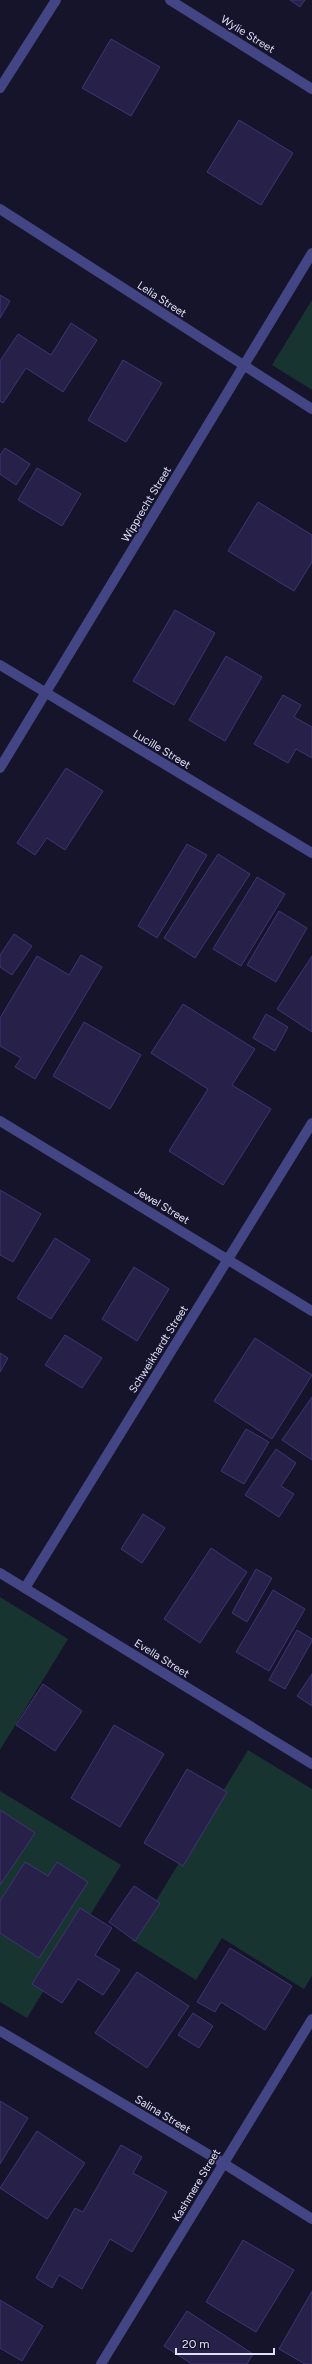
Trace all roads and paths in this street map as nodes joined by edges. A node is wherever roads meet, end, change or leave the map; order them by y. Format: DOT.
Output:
graph roads {
  1 [pos="56,0"];
  2 [pos="170,0"];
  3 [pos="0,88"];
  4 [pos="312,89"];
  5 [pos="0,209"];
  6 [pos="312,253"];
  7 [pos="243,365"];
  8 [pos="312,409"];
  9 [pos="0,665"];
  10 [pos="46,694"];
  11 [pos="0,768"];
  12 [pos="312,853"];
  13 [pos="0,1121"];
  14 [pos="312,1123"];
  15 [pos="228,1259"];
  16 [pos="312,1311"];
  17 [pos="0,1573"];
  18 [pos="25,1588"];
  19 [pos="312,1764"];
  20 [pos="312,2019"];
  21 [pos="0,2031"];
  22 [pos="223,2163"];
  23 [pos="312,2219"];
  24 [pos="101,2364"];
  1 -- 3 [label="street"];
  2 -- 4 [label="street, Wylie Street"];
  5 -- 7 [label="street, Lelia Street"];
  6 -- 7 [label="street, Wipprecht Street"];
  7 -- 8 [label="street, Lelia Street"];
  7 -- 10 [label="street, Wipprecht Street"];
  9 -- 10 [label="street, Lucille Street"];
  10 -- 11 [label="street, Wipprecht Street"];
  10 -- 12 [label="street, Lucille Street"];
  13 -- 15 [label="street, Jewel Street"];
  14 -- 15 [label="street, Schweikhardt Street"];
  15 -- 16 [label="street, Jewel Street"];
  15 -- 18 [label="street, Schweikhardt Street"];
  17 -- 18 [label="street, Evella Street"];
  18 -- 19 [label="street, Evella Street"];
  20 -- 22 [label="street, Kashmere Street"];
  21 -- 22 [label="street, Salina Street"];
  22 -- 23 [label="street, Salina Street"];
  22 -- 24 [label="street, Kashmere Street"];
}
